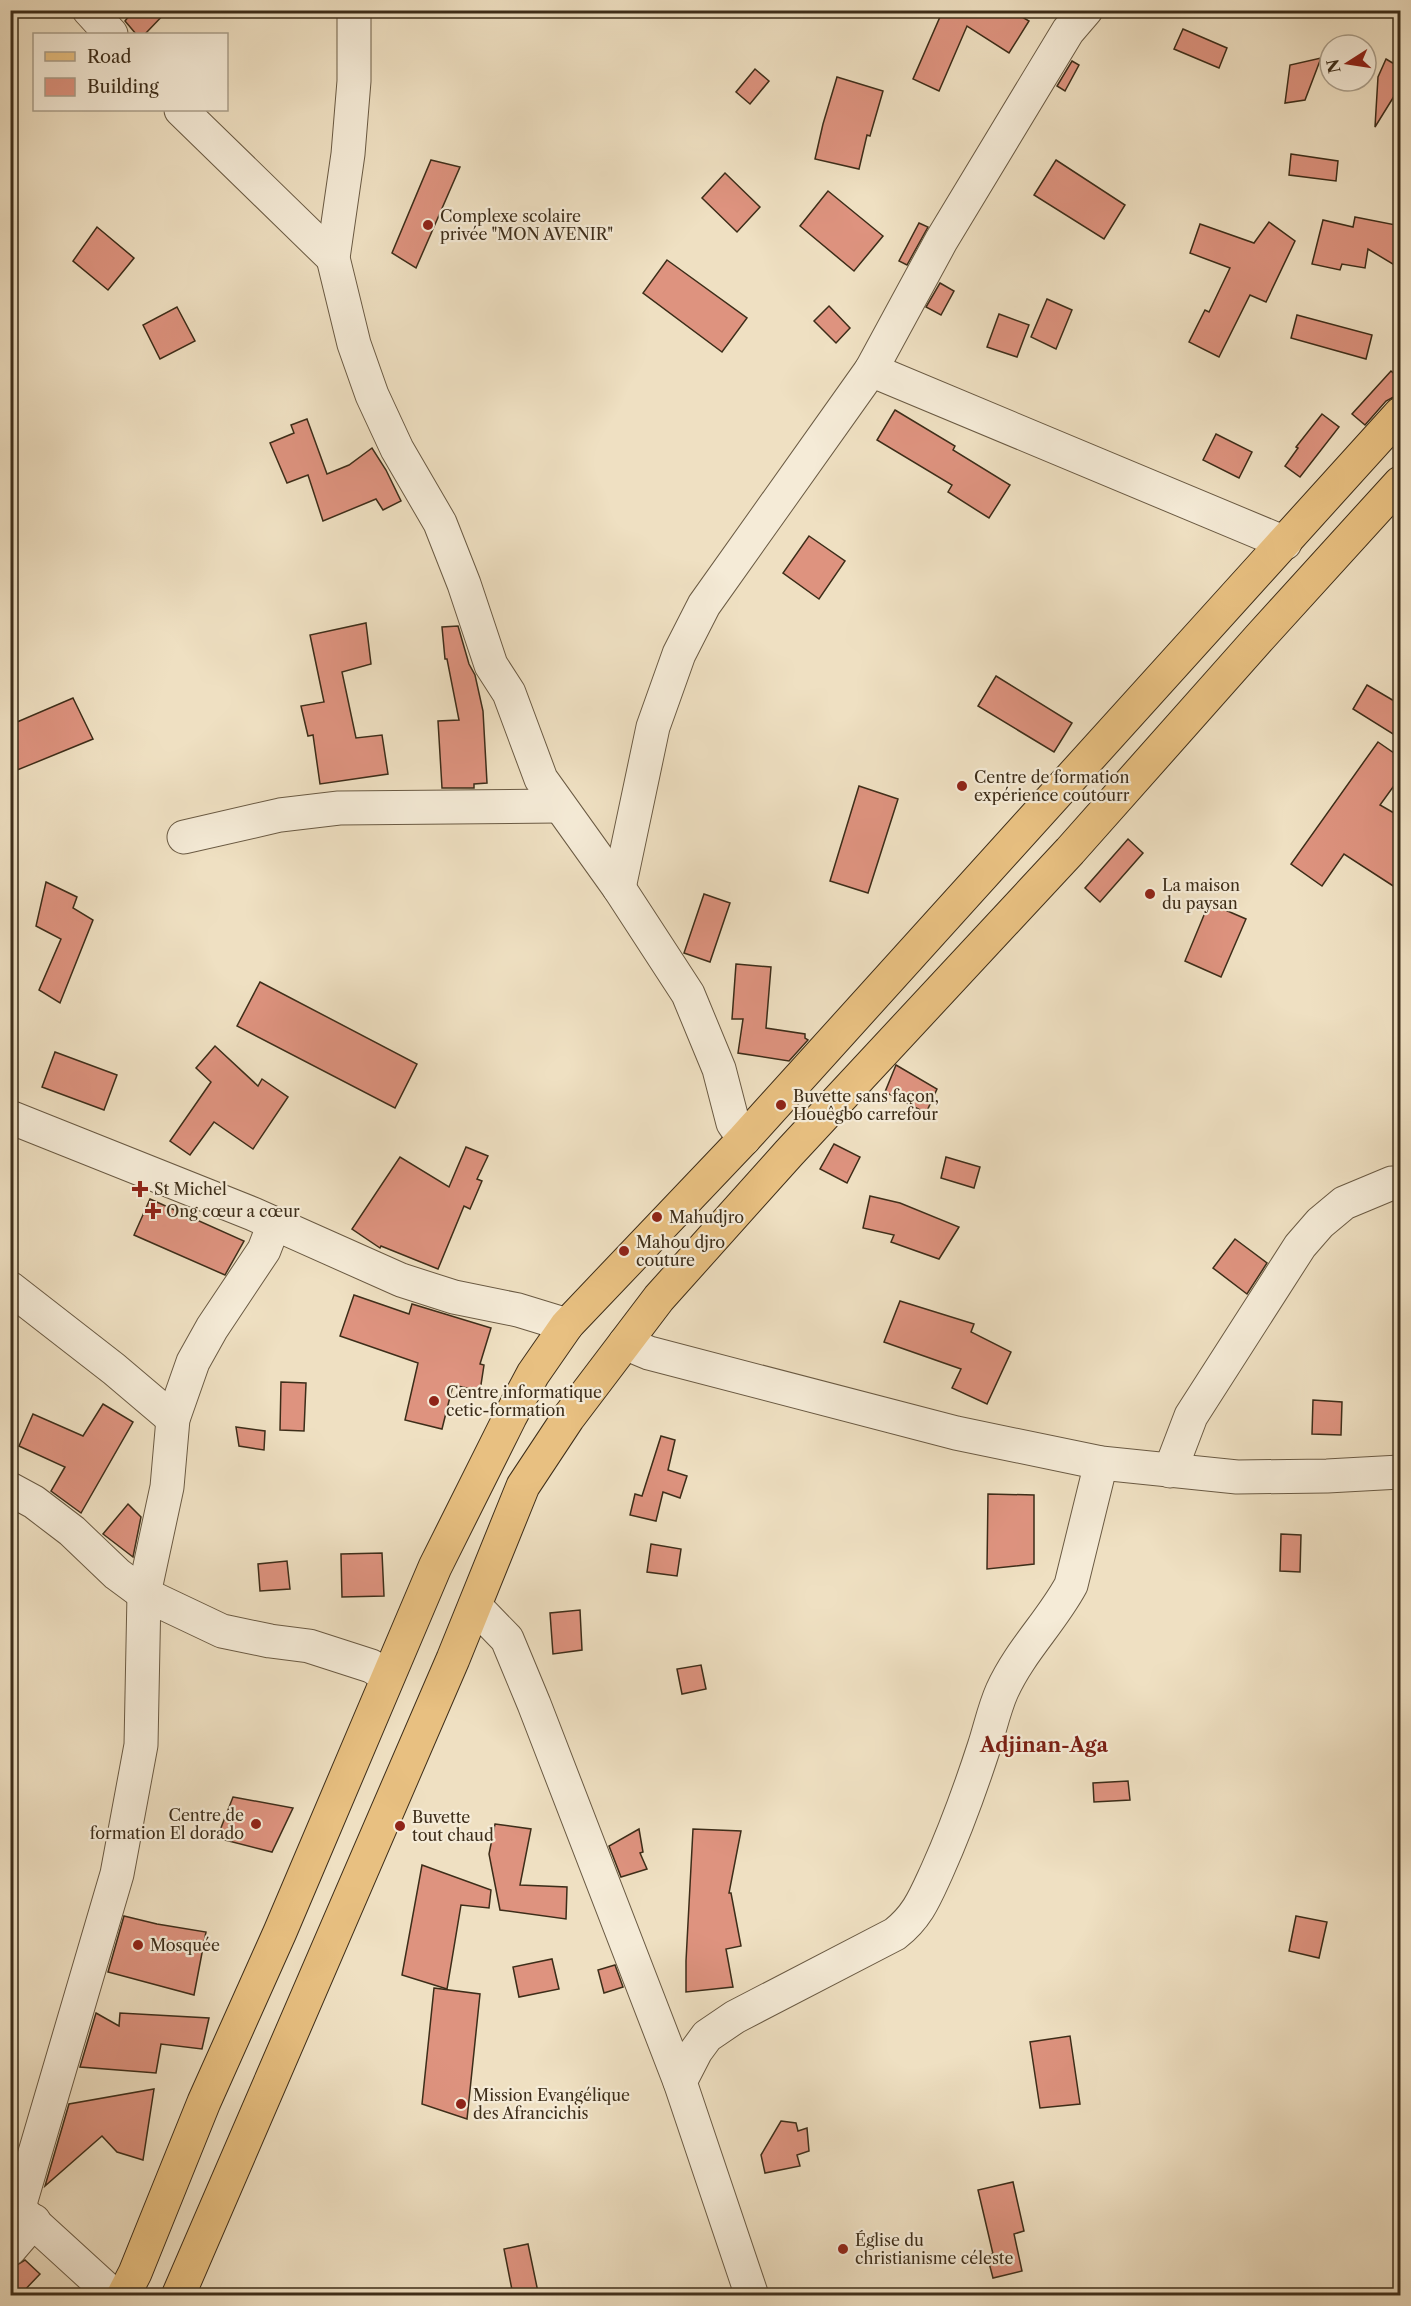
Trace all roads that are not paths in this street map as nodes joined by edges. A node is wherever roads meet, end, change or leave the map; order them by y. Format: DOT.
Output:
graph roads {
  1 [pos="89,10"];
  2 [pos="354,10"];
  3 [pos="1086,10"];
  4 [pos="110,33"];
  5 [pos="182,111"];
  6 [pos="333,258"];
  7 [pos="871,370"];
  8 [pos="1401,414"];
  9 [pos="1401,483"];
  10 [pos="1285,543"];
  11 [pos="558,806"];
  12 [pos="184,837"];
  13 [pos="620,888"];
  14 [pos="10,1117"];
  15 [pos="744,1139"];
  16 [pos="1392,1183"];
  17 [pos="274,1224"];
  18 [pos="10,1288"];
  19 [pos="567,1325"];
  20 [pos="625,1343"];
  21 [pos="173,1419"];
  22 [pos="1101,1463"];
  23 [pos="1170,1471"];
  24 [pos="1401,1472"];
  25 [pos="10,1489"];
  26 [pos="144,1594"];
  27 [pos="475,1606"];
  28 [pos="387,1676"];
  29 [pos="680,2082"];
  30 [pos="21,2209"];
  31 [pos="10,2248"];
  32 [pos="182,2294"];
  33 [pos="114,2295"];
  34 [pos="123,2295"];
  35 [pos="752,2295"];
  1 -- 4 [label="street"];
  2 -- 6 [label="street"];
  3 -- 7 [label="street"];
  5 -- 6 [label="street"];
  6 -- 11 [label="street"];
  7 -- 10 [label="street"];
  7 -- 13 [label="street"];
  8 -- 10 [label="main road"];
  9 -- 20 [label="main road"];
  10 -- 15 [label="main road"];
  11 -- 12 [label="street"];
  11 -- 13 [label="street"];
  13 -- 15 [label="street"];
  14 -- 17 [label="street"];
  15 -- 19 [label="main road"];
  16 -- 23 [label="street"];
  17 -- 19 [label="street"];
  17 -- 21 [label="street"];
  18 -- 21 [label="street"];
  19 -- 28 [label="main road"];
  20 -- 22 [label="street"];
  20 -- 27 [label="main road"];
  21 -- 26 [label="street"];
  22 -- 23 [label="street"];
  22 -- 29 [label="street"];
  23 -- 24 [label="street"];
  25 -- 26 [label="street"];
  26 -- 28 [label="street"];
  26 -- 30 [label="street"];
  27 -- 29 [label="street"];
  27 -- 32 [label="main road"];
  28 -- 34 [label="main road"];
  29 -- 35 [label="street"];
  30 -- 31 [label="street"];
  30 -- 33 [label="street"];
}
